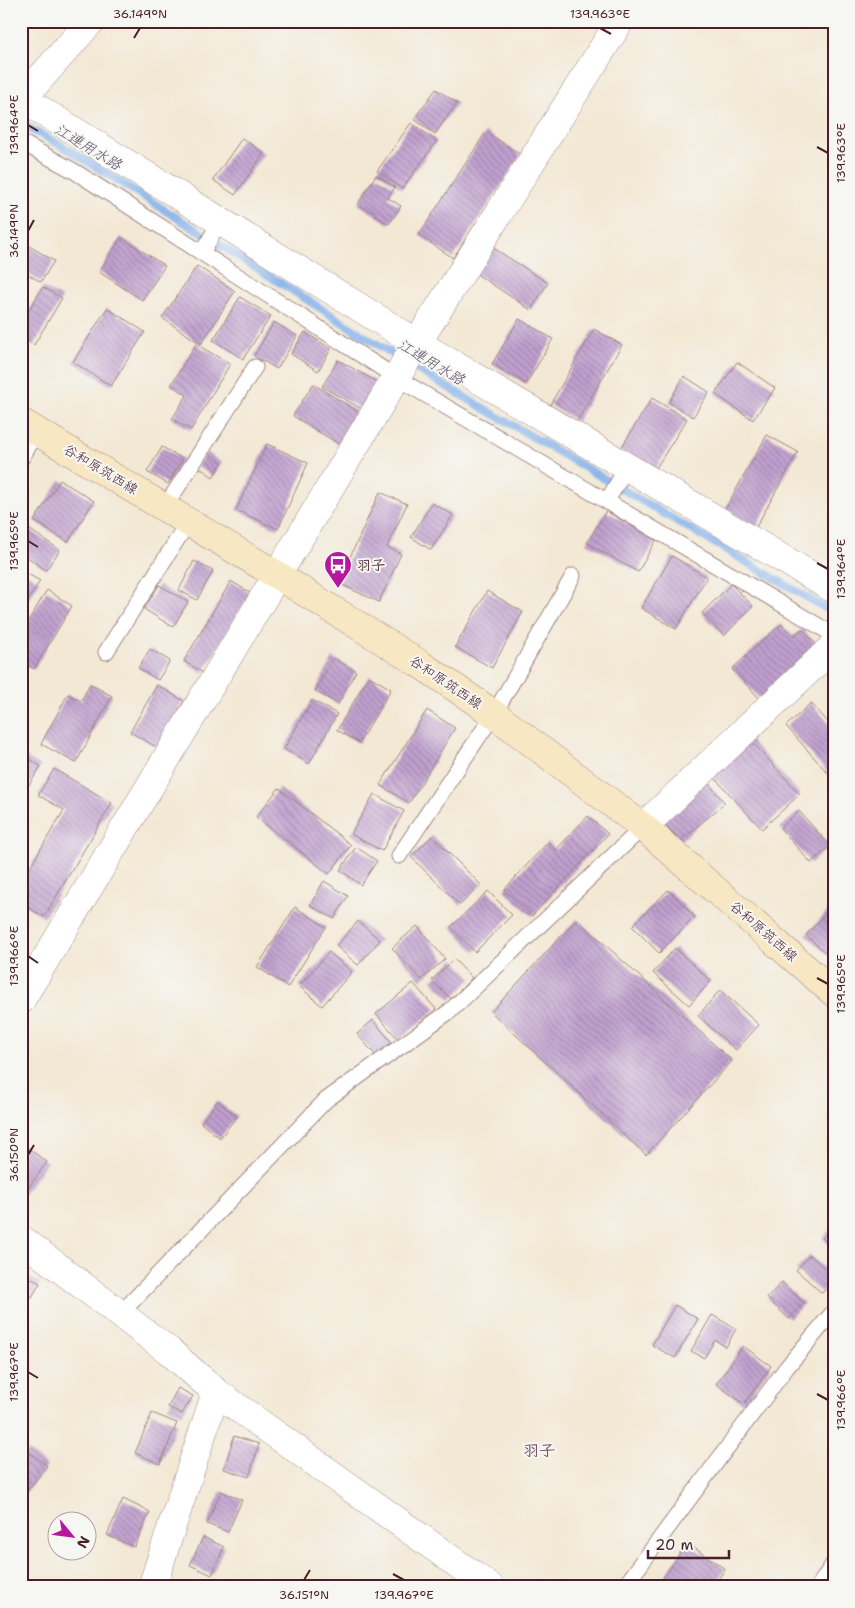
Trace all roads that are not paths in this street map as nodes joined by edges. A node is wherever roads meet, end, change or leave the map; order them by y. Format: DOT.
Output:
graph roads {
  1 [pos="91,21"];
  2 [pos="620,21"];
  3 [pos="22,98"];
  4 [pos="21,142"];
  5 [pos="220,221"];
  6 [pos="202,253"];
  7 [pos="417,343"];
  8 [pos="255,367"];
  9 [pos="397,378"];
  10 [pos="29,427"];
  11 [pos="21,459"];
  12 [pos="627,467"];
  13 [pos="607,501"];
  14 [pos="166,507"];
  15 [pos="189,521"];
  16 [pos="277,575"];
  17 [pos="573,576"];
  18 [pos="834,589"];
  19 [pos="834,635"];
  20 [pos="834,646"];
  21 [pos="106,652"];
  22 [pos="494,714"];
  23 [pos="643,827"];
  24 [pos="399,856"];
  25 [pos="834,993"];
  26 [pos="21,1000"];
  27 [pos="21,1239"];
  28 [pos="834,1311"];
  29 [pos="120,1314"];
  30 [pos="216,1392"];
  31 [pos="834,1563"];
  32 [pos="152,1587"];
  33 [pos="490,1587"];
  34 [pos="624,1587"];
  35 [pos="818,1587"];
  1 -- 3 [label="street"];
  2 -- 7 [label="street"];
  3 -- 5 [label="street"];
  4 -- 6 [label="lane"];
  5 -- 6 [label="lane"];
  5 -- 7 [label="street"];
  6 -- 9 [label="lane"];
  7 -- 9 [label="street"];
  7 -- 12 [label="street"];
  8 -- 14 [label="lane"];
  9 -- 13 [label="lane"];
  9 -- 16 [label="street"];
  10 -- 11 [label="lane"];
  10 -- 14 [label="main road, 谷和原筑西線"];
  12 -- 13 [label="lane"];
  12 -- 18 [label="street"];
  13 -- 19 [label="lane"];
  14 -- 15 [label="main road, 谷和原筑西線"];
  15 -- 16 [label="main road, 谷和原筑西線"];
  15 -- 21 [label="lane"];
  16 -- 22 [label="main road, 谷和原筑西線"];
  16 -- 26 [label="street"];
  17 -- 22 [label="lane"];
  20 -- 23 [label="street"];
  22 -- 23 [label="main road, 谷和原筑西線"];
  22 -- 24 [label="lane"];
  23 -- 25 [label="main road, 谷和原筑西線"];
  23 -- 29 [label="lane"];
  27 -- 29 [label="street"];
  28 -- 34 [label="lane"];
  29 -- 30 [label="street"];
  30 -- 32 [label="street"];
  30 -- 33 [label="street"];
  31 -- 35 [label="lane"];
}
